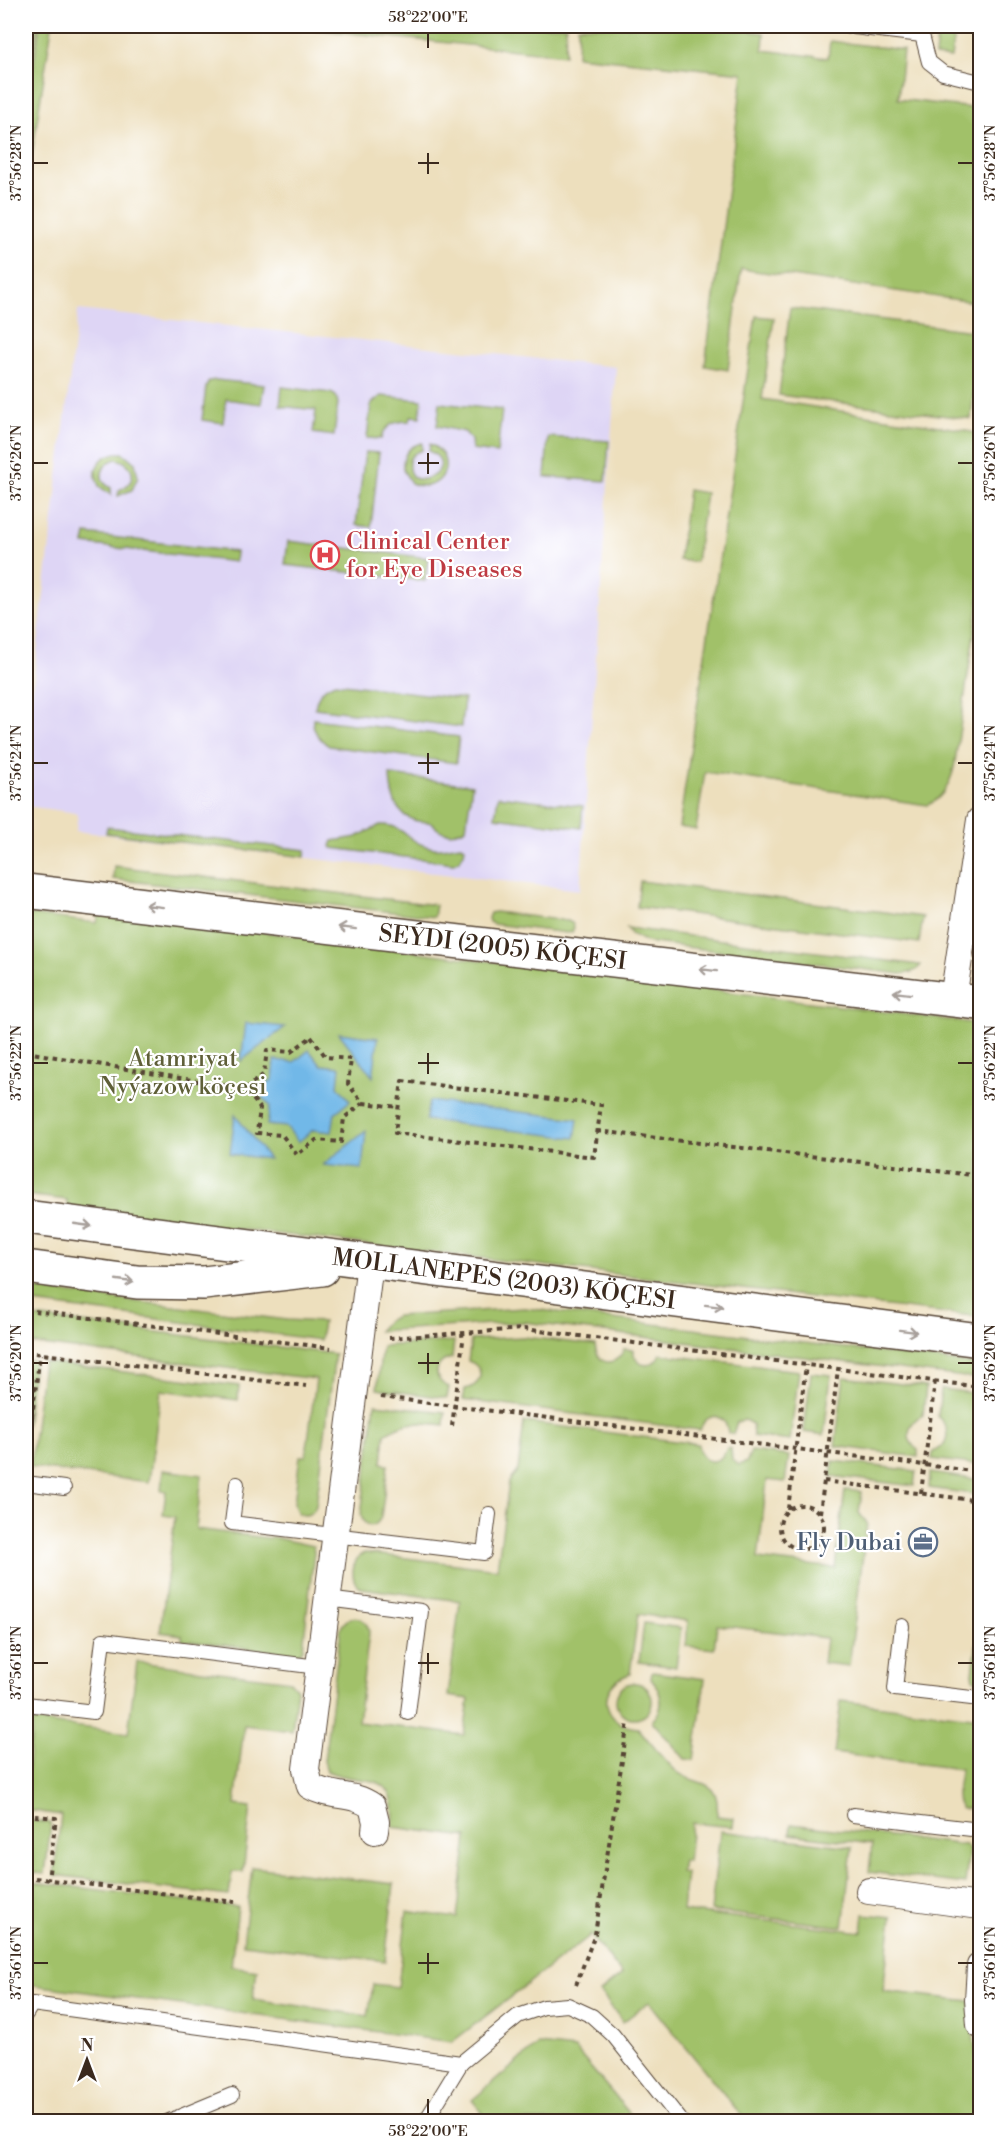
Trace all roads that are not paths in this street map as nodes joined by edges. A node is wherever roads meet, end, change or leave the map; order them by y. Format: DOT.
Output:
graph roads {
  1 [pos="845,26"];
  2 [pos="923,30"];
  3 [pos="981,82"];
  4 [pos="981,820"];
  5 [pos="26,891"];
  6 [pos="967,1001"];
  7 [pos="26,1217"];
  8 [pos="370,1263"];
  9 [pos="26,1267"];
  10 [pos="981,1340"];
  11 [pos="26,1483"];
  12 [pos="237,1484"];
  13 [pos="64,1488"];
  14 [pos="489,1514"];
  15 [pos="335,1536"];
  16 [pos="327,1599"];
  17 [pos="902,1626"];
  18 [pos="318,1667"];
  19 [pos="981,1699"];
  20 [pos="26,1704"];
  21 [pos="408,1713"];
  22 [pos="853,1815"];
  23 [pos="981,1830"];
  24 [pos="375,1831"];
  25 [pos="869,1891"];
  26 [pos="981,1906"];
  27 [pos="981,1966"];
  28 [pos="26,2014"];
  29 [pos="981,2025"];
  30 [pos="461,2063"];
  31 [pos="232,2095"];
  32 [pos="167,2121"];
  33 [pos="425,2121"];
  34 [pos="682,2121"];
  1 -- 2 [label="lane"];
  2 -- 3 [label="lane"];
  4 -- 6 [label="street"];
  6 -- 5 [label="street, SEÝDI (2005) KÖÇESI, one-way"];
  7 -- 8 [label="street, MOLLANEPES (2003) KÖÇESI, one-way"];
  9 -- 8 [label="street, one-way"];
  8 -- 10 [label="street, MOLLANEPES (2003) KÖÇESI, one-way"];
  8 -- 15 [label="street"];
  11 -- 13 [label="lane"];
  12 -- 15 [label="lane"];
  14 -- 15 [label="lane"];
  15 -- 16 [label="street"];
  16 -- 18 [label="street"];
  16 -- 21 [label="lane"];
  17 -- 19 [label="lane"];
  18 -- 20 [label="lane"];
  18 -- 24 [label="street"];
  22 -- 23 [label="lane"];
  25 -- 26 [label="street"];
  27 -- 29 [label="street"];
  28 -- 30 [label="lane"];
  30 -- 33 [label="lane"];
  30 -- 34 [label="lane"];
  31 -- 32 [label="lane"];
}
